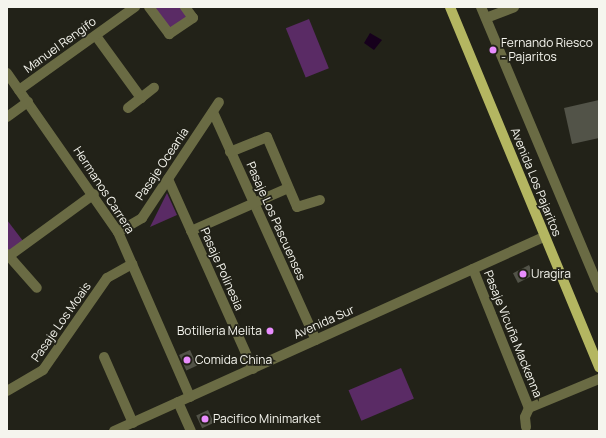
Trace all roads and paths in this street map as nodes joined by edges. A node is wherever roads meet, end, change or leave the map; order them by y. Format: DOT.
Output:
graph roads {
  1 [pos="135,7"];
  2 [pos="149,7"];
  3 [pos="185,7"];
  4 [pos="450,7"];
  5 [pos="481,7"];
  6 [pos="514,7"];
  7 [pos="486,18"];
  8 [pos="96,36"];
  9 [pos="7,73"];
  10 [pos="154,88"];
  11 [pos="20,90"];
  12 [pos="141,98"];
  13 [pos="28,102"];
  14 [pos="219,102"];
  15 [pos="128,108"];
  16 [pos="213,112"];
  17 [pos="7,117"];
  18 [pos="230,152"];
  19 [pos="168,179"];
  20 [pos="288,188"];
  21 [pos="94,194"];
  22 [pos="320,200"];
  23 [pos="253,203"];
  24 [pos="191,231"];
  25 [pos="118,232"];
  26 [pos="544,237"];
  27 [pos="8,255"];
  28 [pos="132,264"];
  29 [pos="473,270"];
  30 [pos="37,288"];
  31 [pos="599,288"];
  32 [pos="316,340"];
  33 [pos="104,357"];
  34 [pos="599,367"];
  35 [pos="253,369"];
  36 [pos="599,379"];
  37 [pos="7,391"];
  38 [pos="190,397"];
  39 [pos="178,402"];
  40 [pos="530,408"];
  41 [pos="133,423"];
  42 [pos="526,427"];
  43 [pos="114,431"];
  44 [pos="191,431"];
  1 -- 8 [label="street, Manuel Rengifo"];
  2 -- 3 [label="street"];
  4 -- 26 [label="main road, Avenida Los Pajaritos"];
  5 -- 7 [label="street, Avenida Los Pajaritos"];
  6 -- 7 [label="street"];
  7 -- 31 [label="street, Avenida Los Pajaritos"];
  8 -- 11 [label="street, Manuel Rengifo"];
  8 -- 12 [label="street"];
  9 -- 11 [label="street, Hermanos Carrera"];
  10 -- 12 [label="street"];
  11 -- 13 [label="street, Hermanos Carrera"];
  12 -- 15 [label="street"];
  13 -- 17 [label="street"];
  13 -- 21 [label="street, Hermanos Carrera"];
  14 -- 16 [label="street, Pasaje Oceanía"];
  16 -- 18 [label="street, Pasaje Los Pascuenses"];
  16 -- 19 [label="street, Pasaje Oceanía"];
  18 -- 20 [label="street"];
  18 -- 23 [label="street, Pasaje Los Pascuenses"];
  19 -- 24 [label="street, Pasaje Polinesia"];
  19 -- 25 [label="street, Pasaje Oceanía"];
  20 -- 22 [label="street"];
  20 -- 23 [label="street"];
  21 -- 25 [label="street, Hermanos Carrera"];
  21 -- 27 [label="street"];
  23 -- 24 [label="street"];
  23 -- 32 [label="street, Pasaje Los Pascuenses"];
  24 -- 35 [label="street, Pasaje Polinesia"];
  25 -- 28 [label="street, Hermanos Carrera"];
  26 -- 29 [label="street, Avenida Sur"];
  26 -- 34 [label="main road, Avenida Los Pajaritos"];
  27 -- 30 [label="street"];
  28 -- 37 [label="street, Pasaje Los Moais"];
  28 -- 38 [label="street, Hermanos Carrera"];
  29 -- 32 [label="street, Avenida Sur"];
  29 -- 40 [label="street, Pasaje Vicuña Mackenna"];
  32 -- 35 [label="street, Avenida Sur"];
  33 -- 41 [label="street"];
  35 -- 38 [label="street, Avenida Sur"];
  36 -- 40 [label="street, Pasaje Vicuña Mackenna"];
  38 -- 39 [label="street, Avenida Sur"];
  39 -- 41 [label="street, Avenida Sur"];
  39 -- 44 [label="street"];
  40 -- 42 [label="street, Pasaje Vicuña Mackenna"];
  41 -- 43 [label="street, Avenida Sur"];
}
